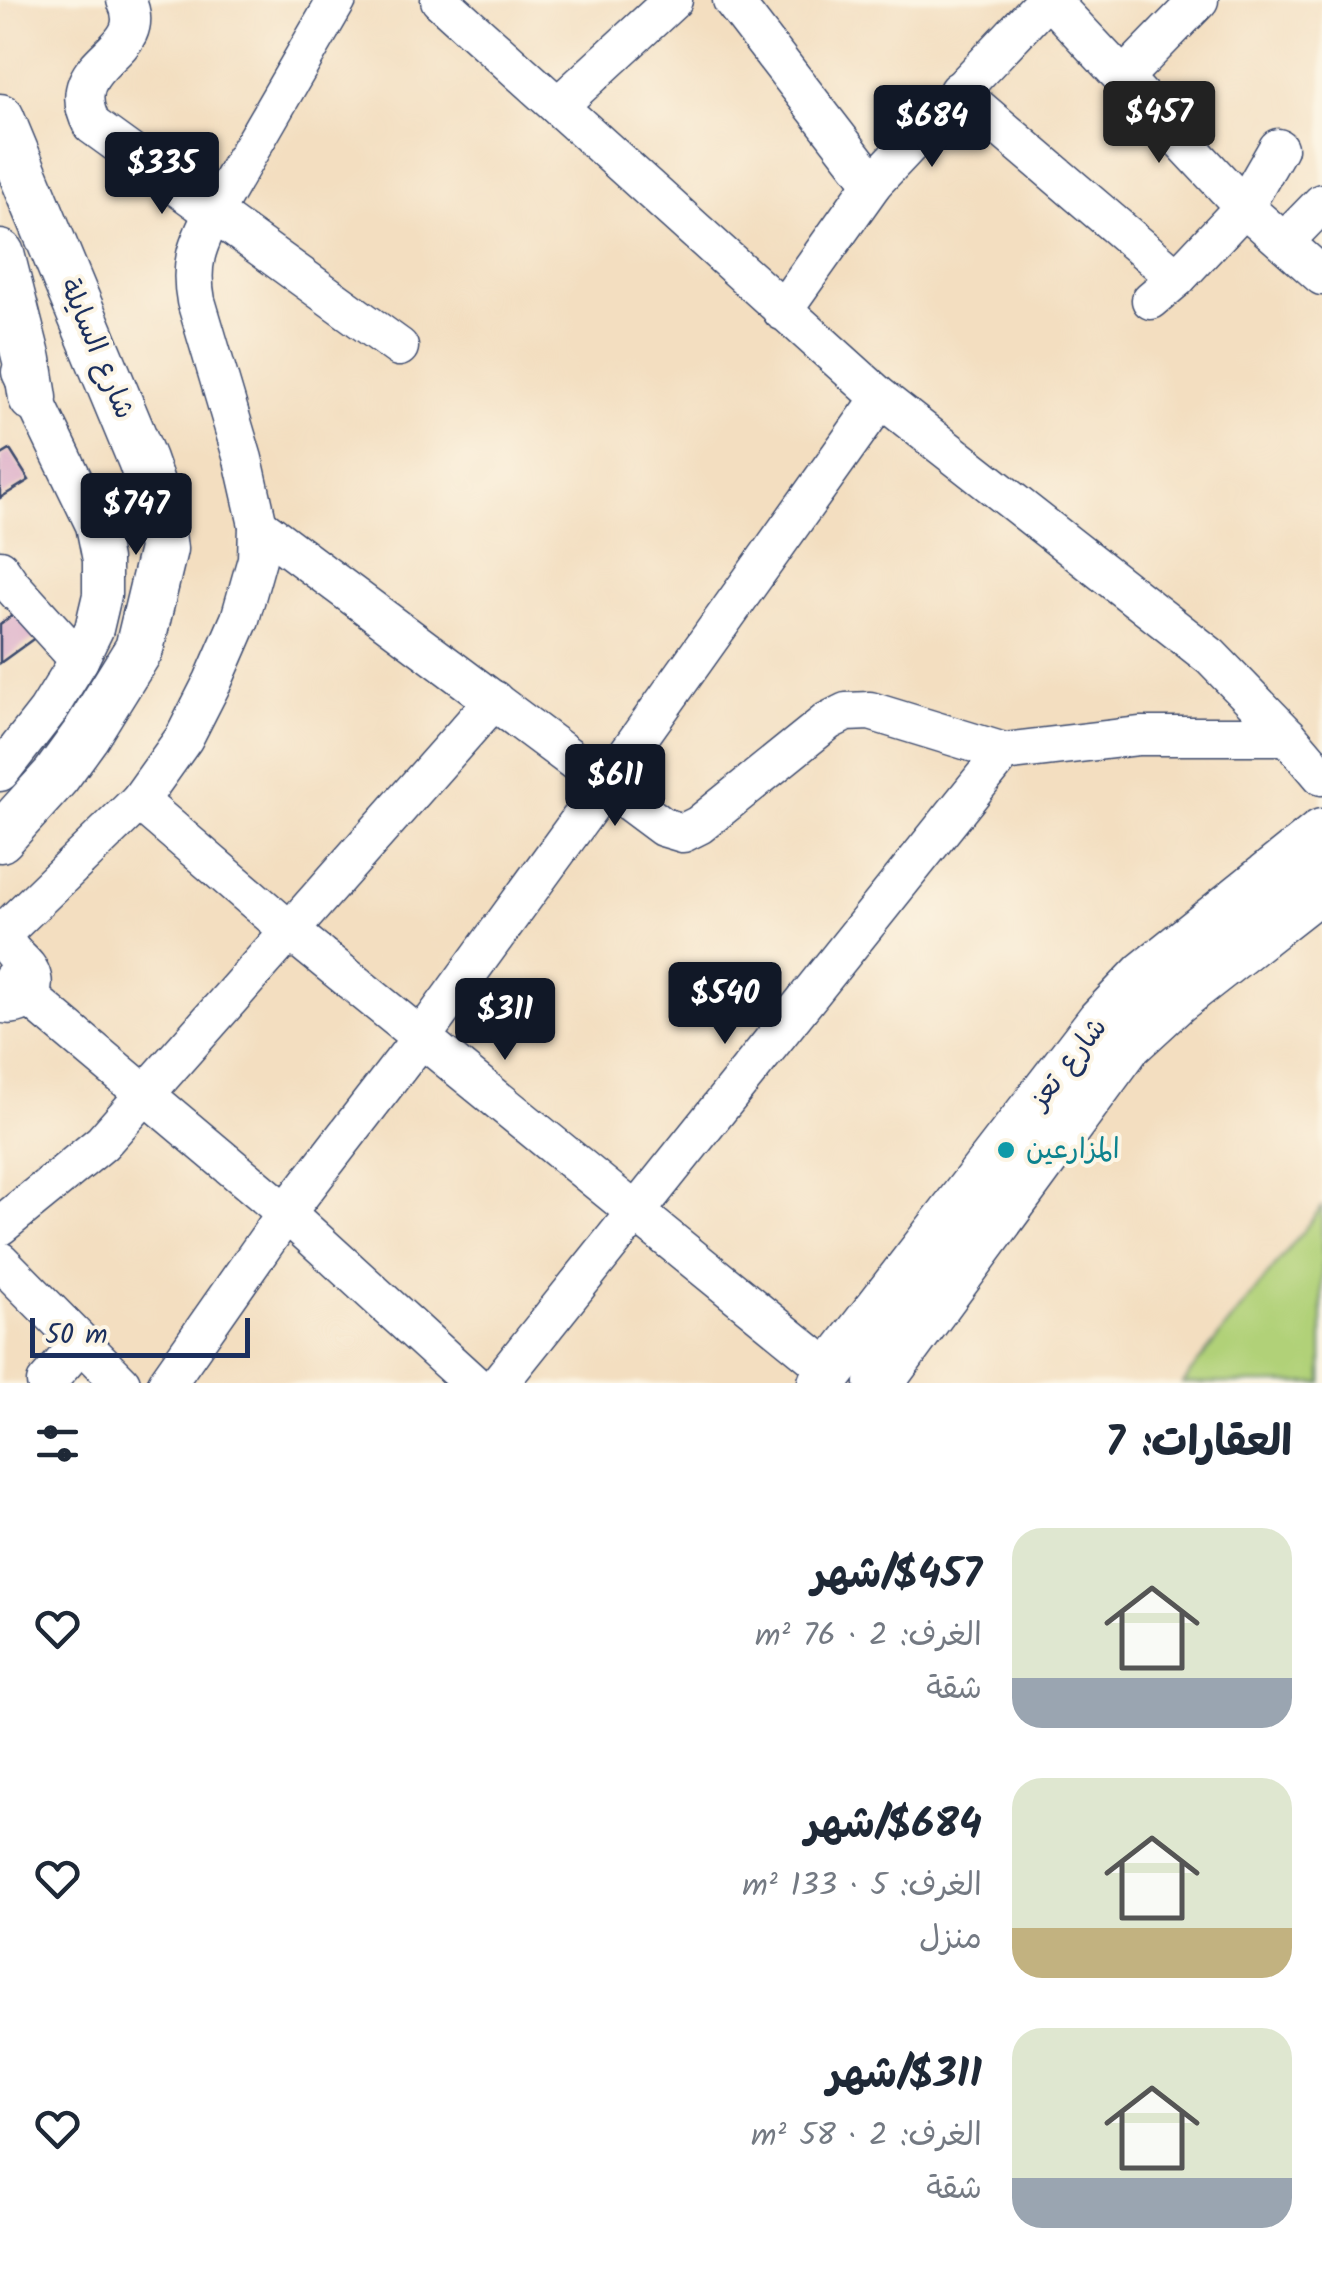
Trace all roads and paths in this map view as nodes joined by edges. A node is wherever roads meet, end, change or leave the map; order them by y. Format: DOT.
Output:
graph roads {
  1 [pos="126,0"];
  2 [pos="337,0"];
  3 [pos="440,0"];
  4 [pos="673,0"];
  5 [pos="732,0"];
  6 [pos="1048,0"];
  7 [pos="1199,0"];
  8 [pos="1124,78"];
  9 [pos="958,91"];
  10 [pos="558,106"];
  11 [pos="0,118"];
  12 [pos="1278,148"];
  13 [pos="873,183"];
  14 [pos="1322,204"];
  15 [pos="1244,208"];
  16 [pos="214,212"];
  17 [pos="1284,242"];
  18 [pos="0,254"];
  19 [pos="1322,276"];
  20 [pos="782,311"];
  21 [pos="0,326"];
  22 [pos="399,347"];
  23 [pos="33,398"];
  24 [pos="881,398"];
  25 [pos="258,524"];
  26 [pos="4,583"];
  27 [pos="79,660"];
  28 [pos="494,700"];
  29 [pos="1288,736"];
  30 [pos="1004,752"];
  31 [pos="0,772"];
  32 [pos="1322,776"];
  33 [pos="606,784"];
  34 [pos="139,801"];
  35 [pos="1322,833"];
  36 [pos="0,838"];
  37 [pos="1322,886"];
  38 [pos="290,931"];
  39 [pos="0,967"];
  40 [pos="14,999"];
  41 [pos="1114,1033"];
  42 [pos="421,1038"];
  43 [pos="144,1094"];
  44 [pos="286,1213"];
  45 [pos="635,1213"];
  46 [pos="0,1226"];
  47 [pos="0,1261"];
  48 [pos="81,1343"];
  49 [pos="826,1377"];
  50 [pos="46,1383"];
  51 [pos="121,1383"];
  52 [pos="167,1383"];
  53 [pos="472,1383"];
  54 [pos="498,1383"];
  55 [pos="879,1383"];
  1 -- 16 [label="street"];
  2 -- 16 [label="street"];
  3 -- 10 [label="street"];
  4 -- 10 [label="street"];
  5 -- 13 [label="street"];
  6 -- 8 [label="street"];
  6 -- 9 [label="street"];
  7 -- 8 [label="street"];
  8 -- 15 [label="street"];
  9 -- 13 [label="street"];
  9 -- 15 [label="street"];
  10 -- 20 [label="street"];
  11 -- 36 [label="main road, شارع السايلة"];
  12 -- 15 [label="street"];
  13 -- 20 [label="street"];
  14 -- 17 [label="street"];
  15 -- 17 [label="street"];
  16 -- 22 [label="street"];
  16 -- 25 [label="street"];
  17 -- 19 [label="street"];
  18 -- 23 [label="main road"];
  20 -- 24 [label="street"];
  21 -- 23 [label="street"];
  23 -- 27 [label="street"];
  24 -- 29 [label="street"];
  24 -- 33 [label="street"];
  25 -- 28 [label="street"];
  25 -- 34 [label="street"];
  26 -- 27 [label="street"];
  27 -- 31 [label="street"];
  28 -- 33 [label="street"];
  28 -- 38 [label="street"];
  29 -- 30 [label="street"];
  29 -- 32 [label="street"];
  30 -- 33 [label="street"];
  30 -- 45 [label="street"];
  33 -- 42 [label="street"];
  34 -- 38 [label="street"];
  34 -- 40 [label="street"];
  35 -- 41 [label="main road, شارع تعز"];
  37 -- 41 [label="main road, شارع تعز"];
  38 -- 42 [label="street"];
  38 -- 43 [label="street"];
  39 -- 40 [label="street"];
  40 -- 43 [label="street"];
  41 -- 49 [label="main road, شارع تعز"];
  41 -- 55 [label="main road, شارع تعز"];
  42 -- 44 [label="street"];
  42 -- 45 [label="street"];
  43 -- 44 [label="street"];
  43 -- 46 [label="street"];
  44 -- 52 [label="street"];
  44 -- 53 [label="street"];
  45 -- 49 [label="street"];
  45 -- 54 [label="street"];
  47 -- 48 [label="street"];
  48 -- 50 [label="street"];
  48 -- 51 [label="street"];
}
